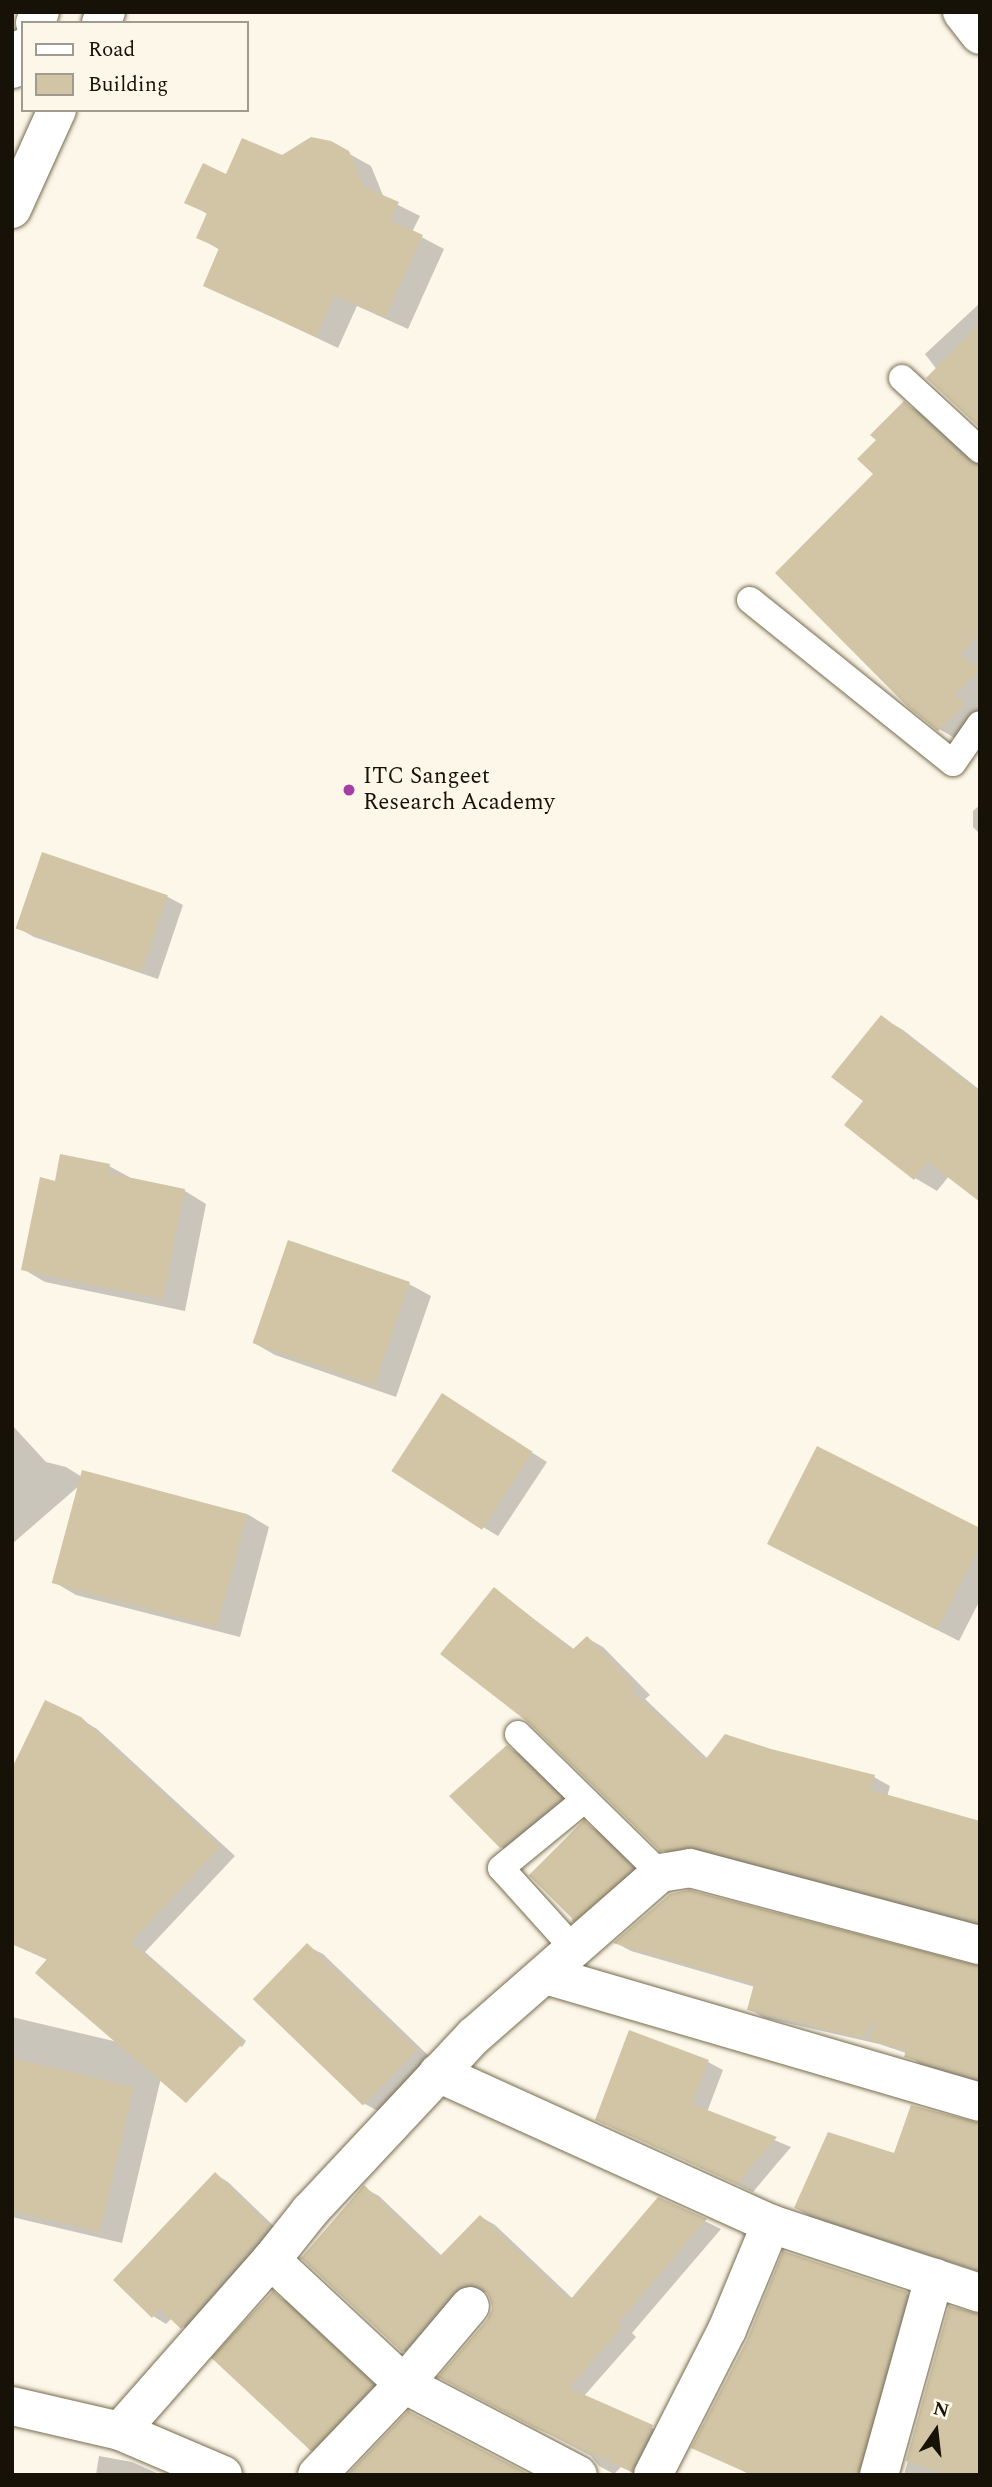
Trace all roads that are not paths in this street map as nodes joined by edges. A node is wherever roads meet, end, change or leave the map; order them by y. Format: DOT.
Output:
graph roads {
  1 [pos="962,12"];
  2 [pos="980,35"];
  3 [pos="21,52"];
  4 [pos="12,69"];
  5 [pos="56,112"];
  6 [pos="12,209"];
  7 [pos="902,378"];
  8 [pos="980,450"];
  9 [pos="750,600"];
  10 [pos="980,724"];
  11 [pos="517,1734"];
  12 [pos="584,1800"];
  13 [pos="660,1873"];
  14 [pos="980,1945"];
  15 [pos="575,1950"];
  16 [pos="546,1975"];
  17 [pos="438,2073"];
  18 [pos="980,2102"];
  19 [pos="771,2224"];
  20 [pos="271,2260"];
  21 [pos="934,2278"];
  22 [pos="980,2294"];
  23 [pos="470,2306"];
  24 [pos="404,2384"];
  25 [pos="12,2406"];
  26 [pos="120,2431"];
  27 [pos="223,2475"];
  28 [pos="317,2475"];
  29 [pos="578,2475"];
  30 [pos="653,2475"];
  31 [pos="879,2475"];
  1 -- 2 [label="street"];
  3 -- 4 [label="street"];
  5 -- 6 [label="street"];
  7 -- 8 [label="lane"];
  9 -- 10 [label="lane"];
  11 -- 12 [label="lane"];
  12 -- 13 [label="lane"];
  12 -- 15 [label="lane"];
  13 -- 14 [label="street"];
  13 -- 15 [label="street"];
  15 -- 16 [label="street"];
  16 -- 17 [label="street"];
  16 -- 18 [label="street"];
  17 -- 19 [label="street"];
  17 -- 20 [label="street"];
  19 -- 21 [label="street"];
  19 -- 30 [label="street"];
  20 -- 24 [label="street"];
  20 -- 26 [label="street"];
  21 -- 22 [label="street"];
  21 -- 31 [label="street"];
  23 -- 24 [label="street"];
  24 -- 28 [label="street"];
  24 -- 29 [label="street"];
  25 -- 26 [label="street"];
  26 -- 27 [label="street"];
}
